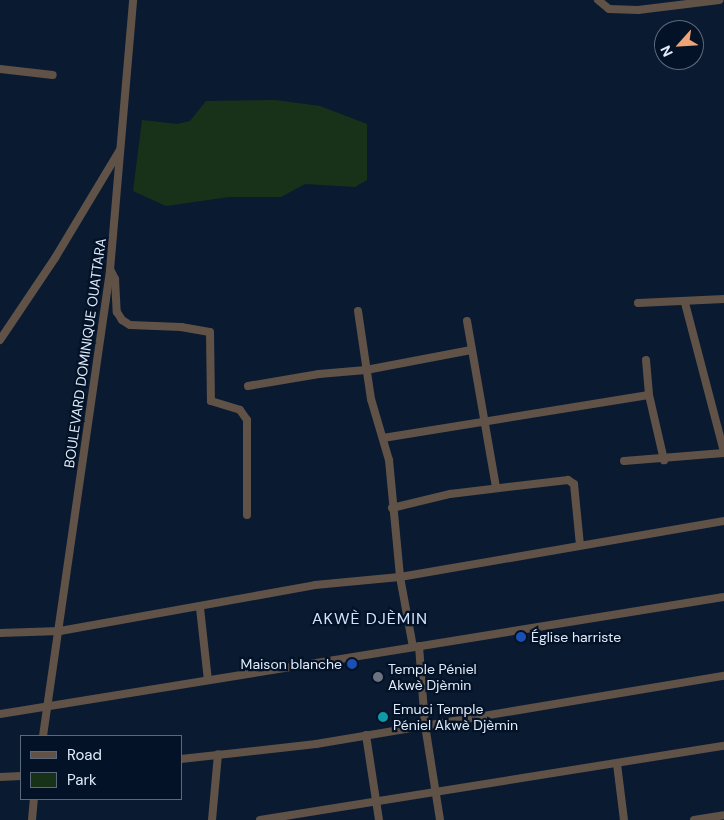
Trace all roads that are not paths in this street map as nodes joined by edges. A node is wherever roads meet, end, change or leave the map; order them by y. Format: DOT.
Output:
graph roads {
  1 [pos="133,0"];
  2 [pos="598,0"];
  3 [pos="719,0"];
  4 [pos="0,69"];
  5 [pos="53,75"];
  6 [pos="121,148"];
  7 [pos="110,270"];
  8 [pos="724,299"];
  9 [pos="638,303"];
  10 [pos="685,303"];
  11 [pos="358,311"];
  12 [pos="467,321"];
  13 [pos="0,340"];
  14 [pos="471,350"];
  15 [pos="646,360"];
  16 [pos="366,370"];
  17 [pos="248,386"];
  18 [pos="650,395"];
  19 [pos="485,419"];
  20 [pos="383,438"];
  21 [pos="724,452"];
  22 [pos="664,460"];
  23 [pos="624,461"];
  24 [pos="496,487"];
  25 [pos="392,508"];
  26 [pos="247,515"];
  27 [pos="724,521"];
  28 [pos="580,545"];
  29 [pos="400,576"];
  30 [pos="724,597"];
  31 [pos="200,608"];
  32 [pos="60,631"];
  33 [pos="0,633"];
  34 [pos="416,646"];
  35 [pos="724,676"];
  36 [pos="208,680"];
  37 [pos="47,707"];
  38 [pos="0,714"];
  39 [pos="425,725"];
  40 [pos="43,735"];
  41 [pos="366,735"];
  42 [pos="724,746"];
  43 [pos="218,754"];
  44 [pos="182,758"];
  45 [pos="617,764"];
  46 [pos="20,776"];
  47 [pos="0,777"];
  48 [pos="434,792"];
  49 [pos="34,800"];
  50 [pos="376,802"];
  51 [pos="724,815"];
  52 [pos="32,820"];
  53 [pos="212,820"];
  54 [pos="260,820"];
  55 [pos="379,820"];
  56 [pos="440,820"];
  57 [pos="624,820"];
  58 [pos="694,820"];
  1 -- 6 [label="street, BOULEVARD DOMINIQUE OUATTARA"];
  2 -- 3 [label="street"];
  4 -- 5 [label="street"];
  6 -- 7 [label="street, BOULEVARD DOMINIQUE OUATTARA"];
  6 -- 13 [label="street"];
  7 -- 26 [label="street"];
  7 -- 32 [label="street, BOULEVARD DOMINIQUE OUATTARA"];
  8 -- 10 [label="street"];
  9 -- 10 [label="street"];
  10 -- 21 [label="street"];
  11 -- 16 [label="street"];
  12 -- 14 [label="street"];
  14 -- 16 [label="street"];
  14 -- 19 [label="street"];
  15 -- 18 [label="street"];
  16 -- 17 [label="street"];
  16 -- 20 [label="street"];
  18 -- 19 [label="street"];
  18 -- 22 [label="street"];
  19 -- 20 [label="street"];
  19 -- 24 [label="street"];
  20 -- 25 [label="street"];
  21 -- 22 [label="street"];
  22 -- 23 [label="street"];
  24 -- 25 [label="street"];
  24 -- 28 [label="street"];
  25 -- 29 [label="street"];
  27 -- 28 [label="street"];
  28 -- 29 [label="street"];
  29 -- 31 [label="street"];
  29 -- 34 [label="street"];
  30 -- 34 [label="street"];
  31 -- 32 [label="street"];
  31 -- 36 [label="street"];
  32 -- 33 [label="street"];
  32 -- 37 [label="street, BOULEVARD DOMINIQUE OUATTARA"];
  34 -- 36 [label="street"];
  34 -- 39 [label="street"];
  35 -- 39 [label="street"];
  36 -- 37 [label="street"];
  37 -- 38 [label="street"];
  37 -- 40 [label="street, BOULEVARD DOMINIQUE OUATTARA"];
  39 -- 41 [label="street"];
  39 -- 48 [label="street"];
  41 -- 43 [label="street"];
  41 -- 50 [label="street"];
  42 -- 45 [label="street"];
  43 -- 44 [label="street"];
  43 -- 53 [label="street"];
  45 -- 48 [label="street"];
  45 -- 57 [label="street"];
  46 -- 47 [label="street"];
  48 -- 50 [label="street"];
  48 -- 56 [label="street"];
  49 -- 52 [label="street"];
  50 -- 54 [label="street"];
  50 -- 55 [label="street"];
  51 -- 58 [label="street"];
}
